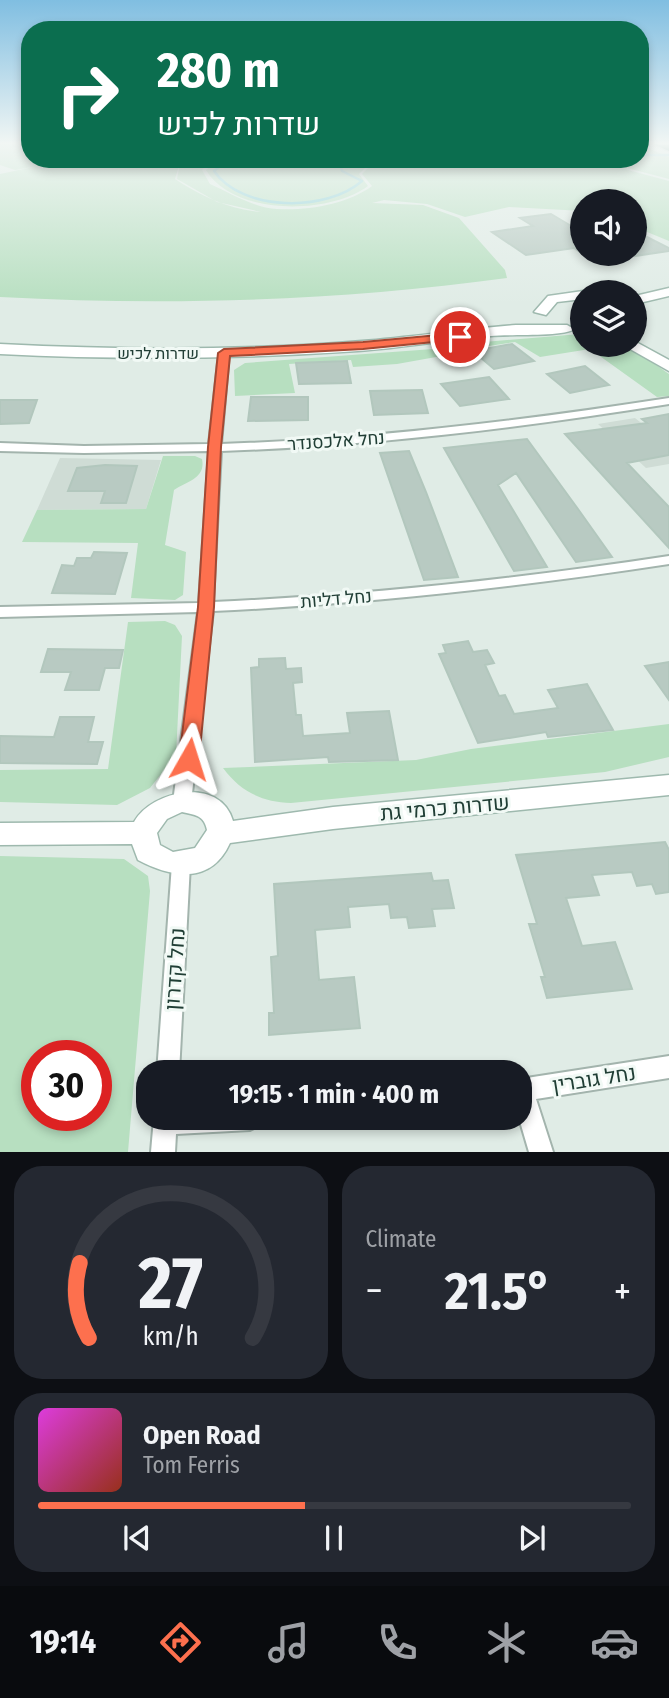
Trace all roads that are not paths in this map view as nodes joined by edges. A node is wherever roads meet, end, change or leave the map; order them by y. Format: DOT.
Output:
graph roads {
  1 [pos="669,292"];
  2 [pos="570,297"];
  3 [pos="647,297"];
  4 [pos="669,302"];
  5 [pos="541,312"];
  6 [pos="647,312"];
  7 [pos="570,329"];
  8 [pos="570,331"];
  9 [pos="0,341"];
  10 [pos="647,348"];
  11 [pos="0,349"];
  12 [pos="647,352"];
  13 [pos="224,353"];
  14 [pos="652,354"];
  15 [pos="669,366"];
  16 [pos="669,401"];
  17 [pos="0,447"];
  18 [pos="215,447"];
  19 [pos="669,561"];
  20 [pos="206,607"];
  21 [pos="0,612"];
  22 [pos="669,785"];
  23 [pos="182,802"];
  24 [pos="142,833"];
  25 [pos="222,833"];
  26 [pos="0,834"];
  27 [pos="181,864"];
  28 [pos="169,1060"];
  29 [pos="669,1067"];
  30 [pos="532,1088"];
  31 [pos="532,1124"];
  32 [pos="164,1130"];
  33 [pos="163,1152"];
  34 [pos="541,1152"];
  1 -- 3 [label="street"];
  2 -- 5 [label="street, שדרות לכיש"];
  4 -- 6 [label="street"];
  5 -- 7 [label="street"];
  5 -- 9 [label="street, שדרות לכיש"];
  8 -- 13 [label="street, שדרות לכיש"];
  10 -- 14 [label="street"];
  11 -- 13 [label="street, שדרות לכיש"];
  12 -- 14 [label="street"];
  13 -- 18 [label="street"];
  14 -- 15 [label="street"];
  16 -- 18 [label="street, נחל אלכסנדר"];
  17 -- 18 [label="street, נחל אלכסנדר"];
  18 -- 20 [label="street"];
  19 -- 20 [label="street, נחל דליות"];
  20 -- 21 [label="street, נחל דליות"];
  20 -- 23 [label="street"];
  22 -- 25 [label="street, שדרות כרמי גת"];
  23 -- 24 [label="street"];
  23 -- 25 [label="street"];
  24 -- 26 [label="street"];
  24 -- 27 [label="street"];
  25 -- 27 [label="street"];
  27 -- 28 [label="street, נחל קדרון"];
  29 -- 30 [label="street, נחל גוברין"];
  31 -- 34 [label="street"];
  32 -- 33 [label="street"];
}
